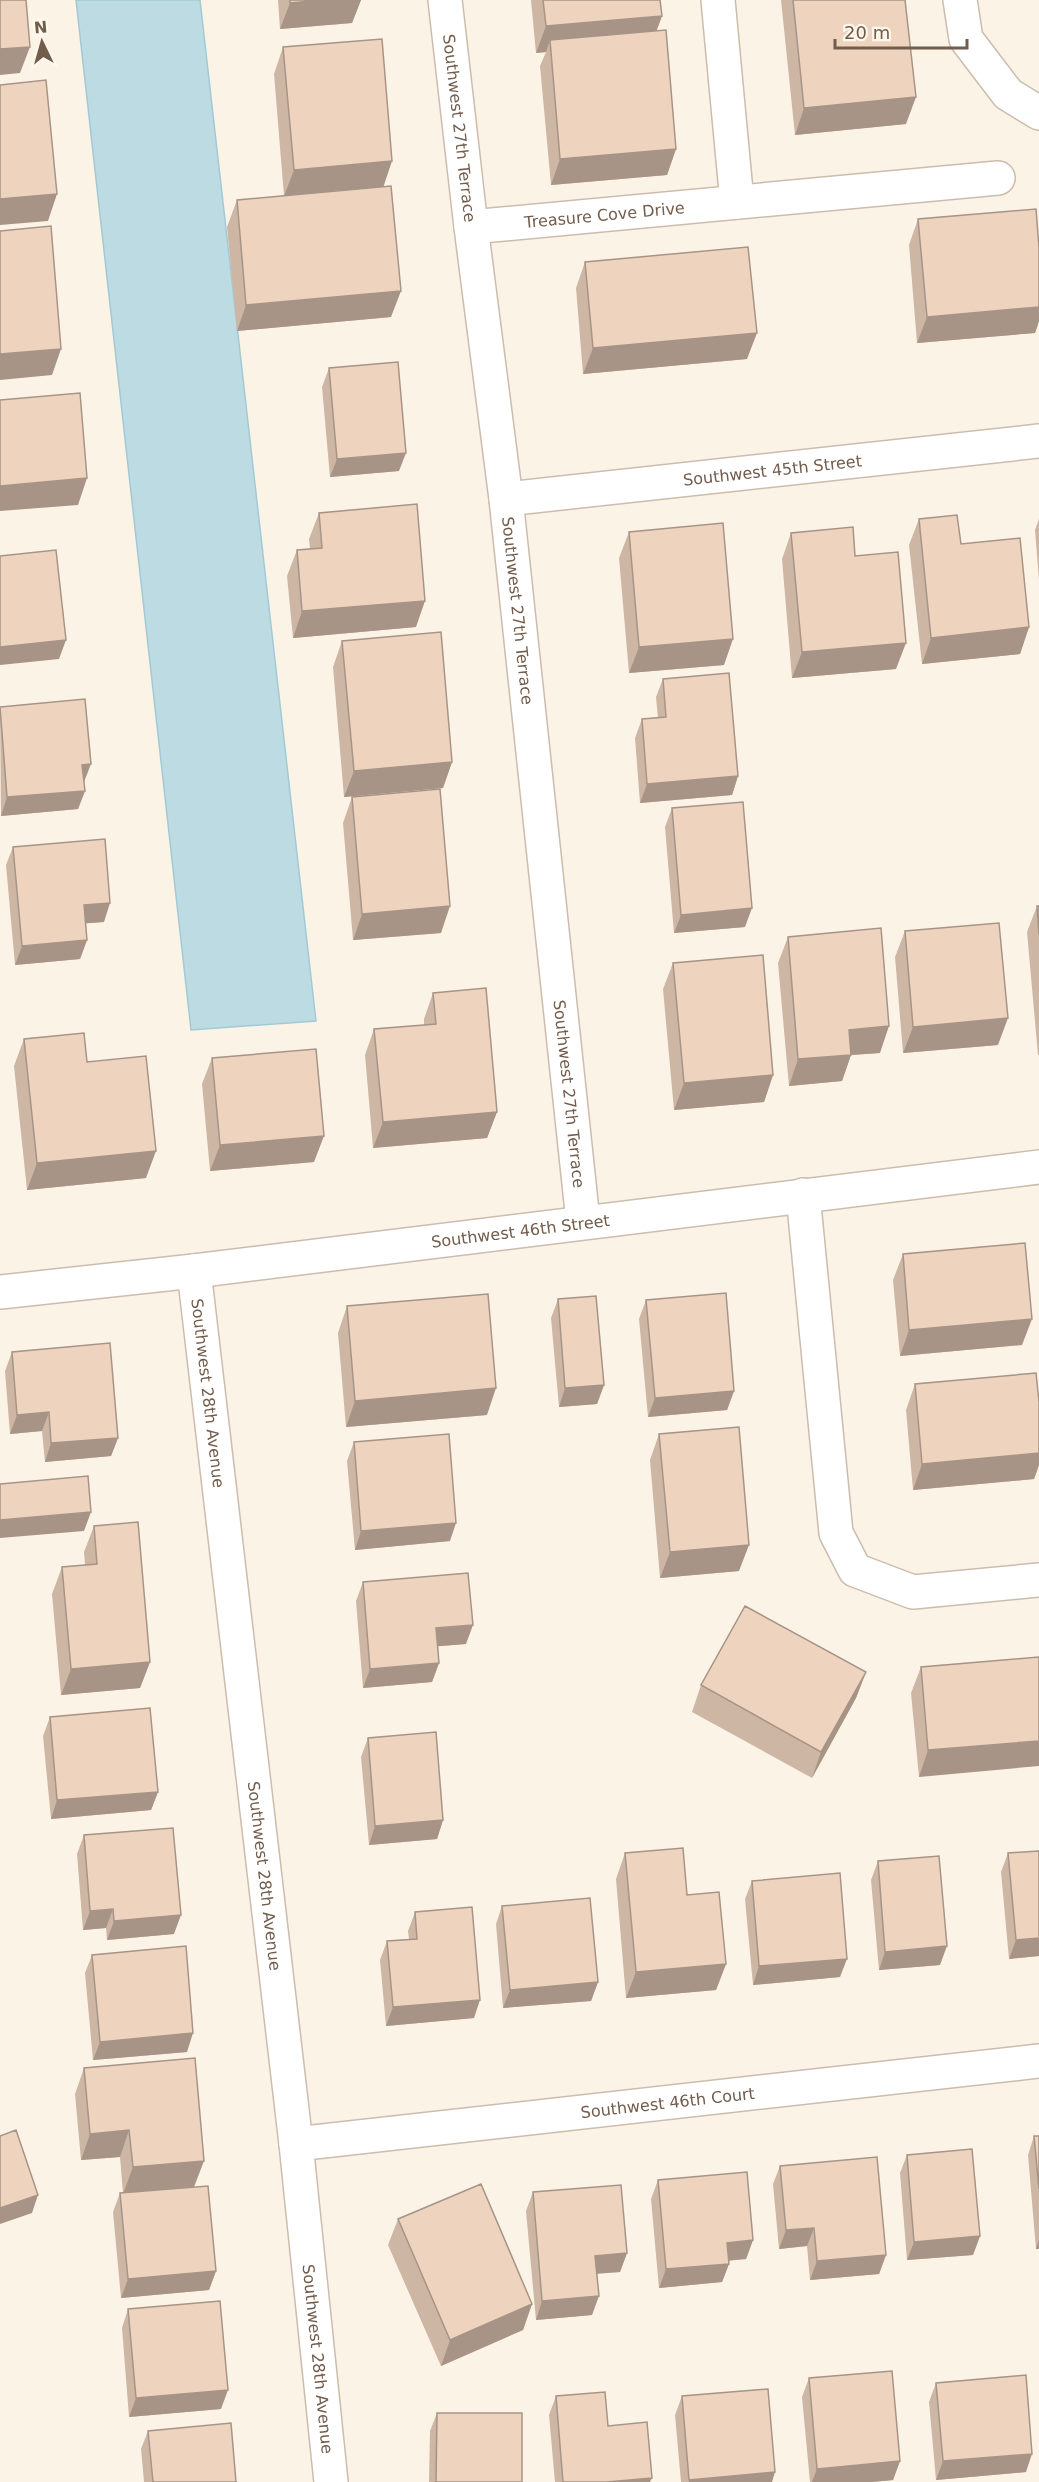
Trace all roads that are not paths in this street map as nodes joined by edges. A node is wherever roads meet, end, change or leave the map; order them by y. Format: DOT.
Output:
graph roads {
  1 [pos="445,0"];
  2 [pos="718,0"];
  3 [pos="960,0"];
  4 [pos="1039,113"];
  5 [pos="998,178"];
  6 [pos="737,202"];
  7 [pos="471,227"];
  8 [pos="1039,441"];
  9 [pos="506,499"];
  10 [pos="1039,1167"];
  11 [pos="803,1196"];
  12 [pos="583,1221"];
  13 [pos="194,1271"];
  14 [pos="0,1292"];
  15 [pos="1039,1580"];
  16 [pos="1039,2061"];
  17 [pos="296,2144"];
  18 [pos="331,2482"];
  1 -- 7 [label="street, Southwest 27th Terrace"];
  2 -- 6 [label="street"];
  3 -- 4 [label="street"];
  5 -- 6 [label="street, Treasure Cove Drive"];
  6 -- 7 [label="street, Treasure Cove Drive"];
  7 -- 9 [label="street, Southwest 27th Terrace"];
  8 -- 9 [label="street, Southwest 45th Street"];
  9 -- 12 [label="street, Southwest 27th Terrace"];
  10 -- 11 [label="street, Southwest 46th Street"];
  11 -- 12 [label="street, Southwest 46th Street"];
  11 -- 15 [label="street"];
  12 -- 13 [label="street, Southwest 46th Street"];
  13 -- 14 [label="street, Southwest 46th Street"];
  13 -- 17 [label="street, Southwest 28th Avenue"];
  16 -- 17 [label="street, Southwest 46th Court"];
  17 -- 18 [label="street, Southwest 28th Avenue"];
}
